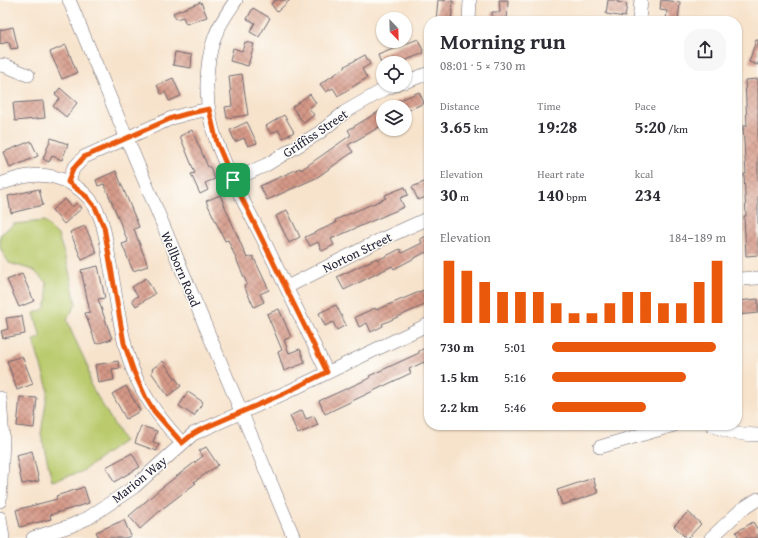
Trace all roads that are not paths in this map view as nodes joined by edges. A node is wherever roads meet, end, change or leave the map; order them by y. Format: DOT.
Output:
graph roads {
  1 [pos="69,0"];
  2 [pos="236,0"];
  3 [pos="470,0"];
  4 [pos="641,0"];
  5 [pos="468,16"];
  6 [pos="639,16"];
  7 [pos="0,65"];
  8 [pos="28,75"];
  9 [pos="424,75"];
  10 [pos="412,79"];
  11 [pos="380,92"];
  12 [pos="209,109"];
  13 [pos="127,138"];
  14 [pos="233,180"];
  15 [pos="68,182"];
  16 [pos="0,184"];
  17 [pos="424,220"];
  18 [pos="758,278"];
  19 [pos="742,279"];
  20 [pos="287,287"];
  21 [pos="424,326"];
  22 [pos="327,372"];
  23 [pos="0,398"];
  24 [pos="241,413"];
  25 [pos="657,430"];
  26 [pos="726,430"];
  27 [pos="758,435"];
  28 [pos="182,443"];
  29 [pos="600,447"];
  30 [pos="758,499"];
  31 [pos="0,501"];
  32 [pos="0,518"];
  33 [pos="3,538"];
  34 [pos="34,538"];
  35 [pos="294,538"];
  36 [pos="711,538"];
  1 -- 13 [label="street, Wellborn Road"];
  2 -- 12 [label="street"];
  3 -- 5 [label="street"];
  4 -- 6 [label="street"];
  7 -- 8 [label="street"];
  9 -- 10 [label="street"];
  11 -- 14 [label="street, Griffiss Street"];
  12 -- 13 [label="street"];
  12 -- 14 [label="street"];
  13 -- 15 [label="street"];
  13 -- 24 [label="street, Wellborn Road"];
  14 -- 20 [label="street"];
  15 -- 16 [label="street"];
  15 -- 28 [label="street"];
  17 -- 20 [label="street, Norton Street"];
  18 -- 19 [label="street"];
  20 -- 22 [label="street"];
  21 -- 22 [label="street, Marion Way"];
  22 -- 24 [label="street, Marion Way"];
  23 -- 31 [label="street"];
  24 -- 28 [label="street, Marion Way"];
  24 -- 35 [label="street, Wellborn Road"];
  25 -- 29 [label="street"];
  26 -- 27 [label="street"];
  28 -- 34 [label="street, Marion Way"];
  30 -- 36 [label="street"];
  32 -- 33 [label="street"];
}
